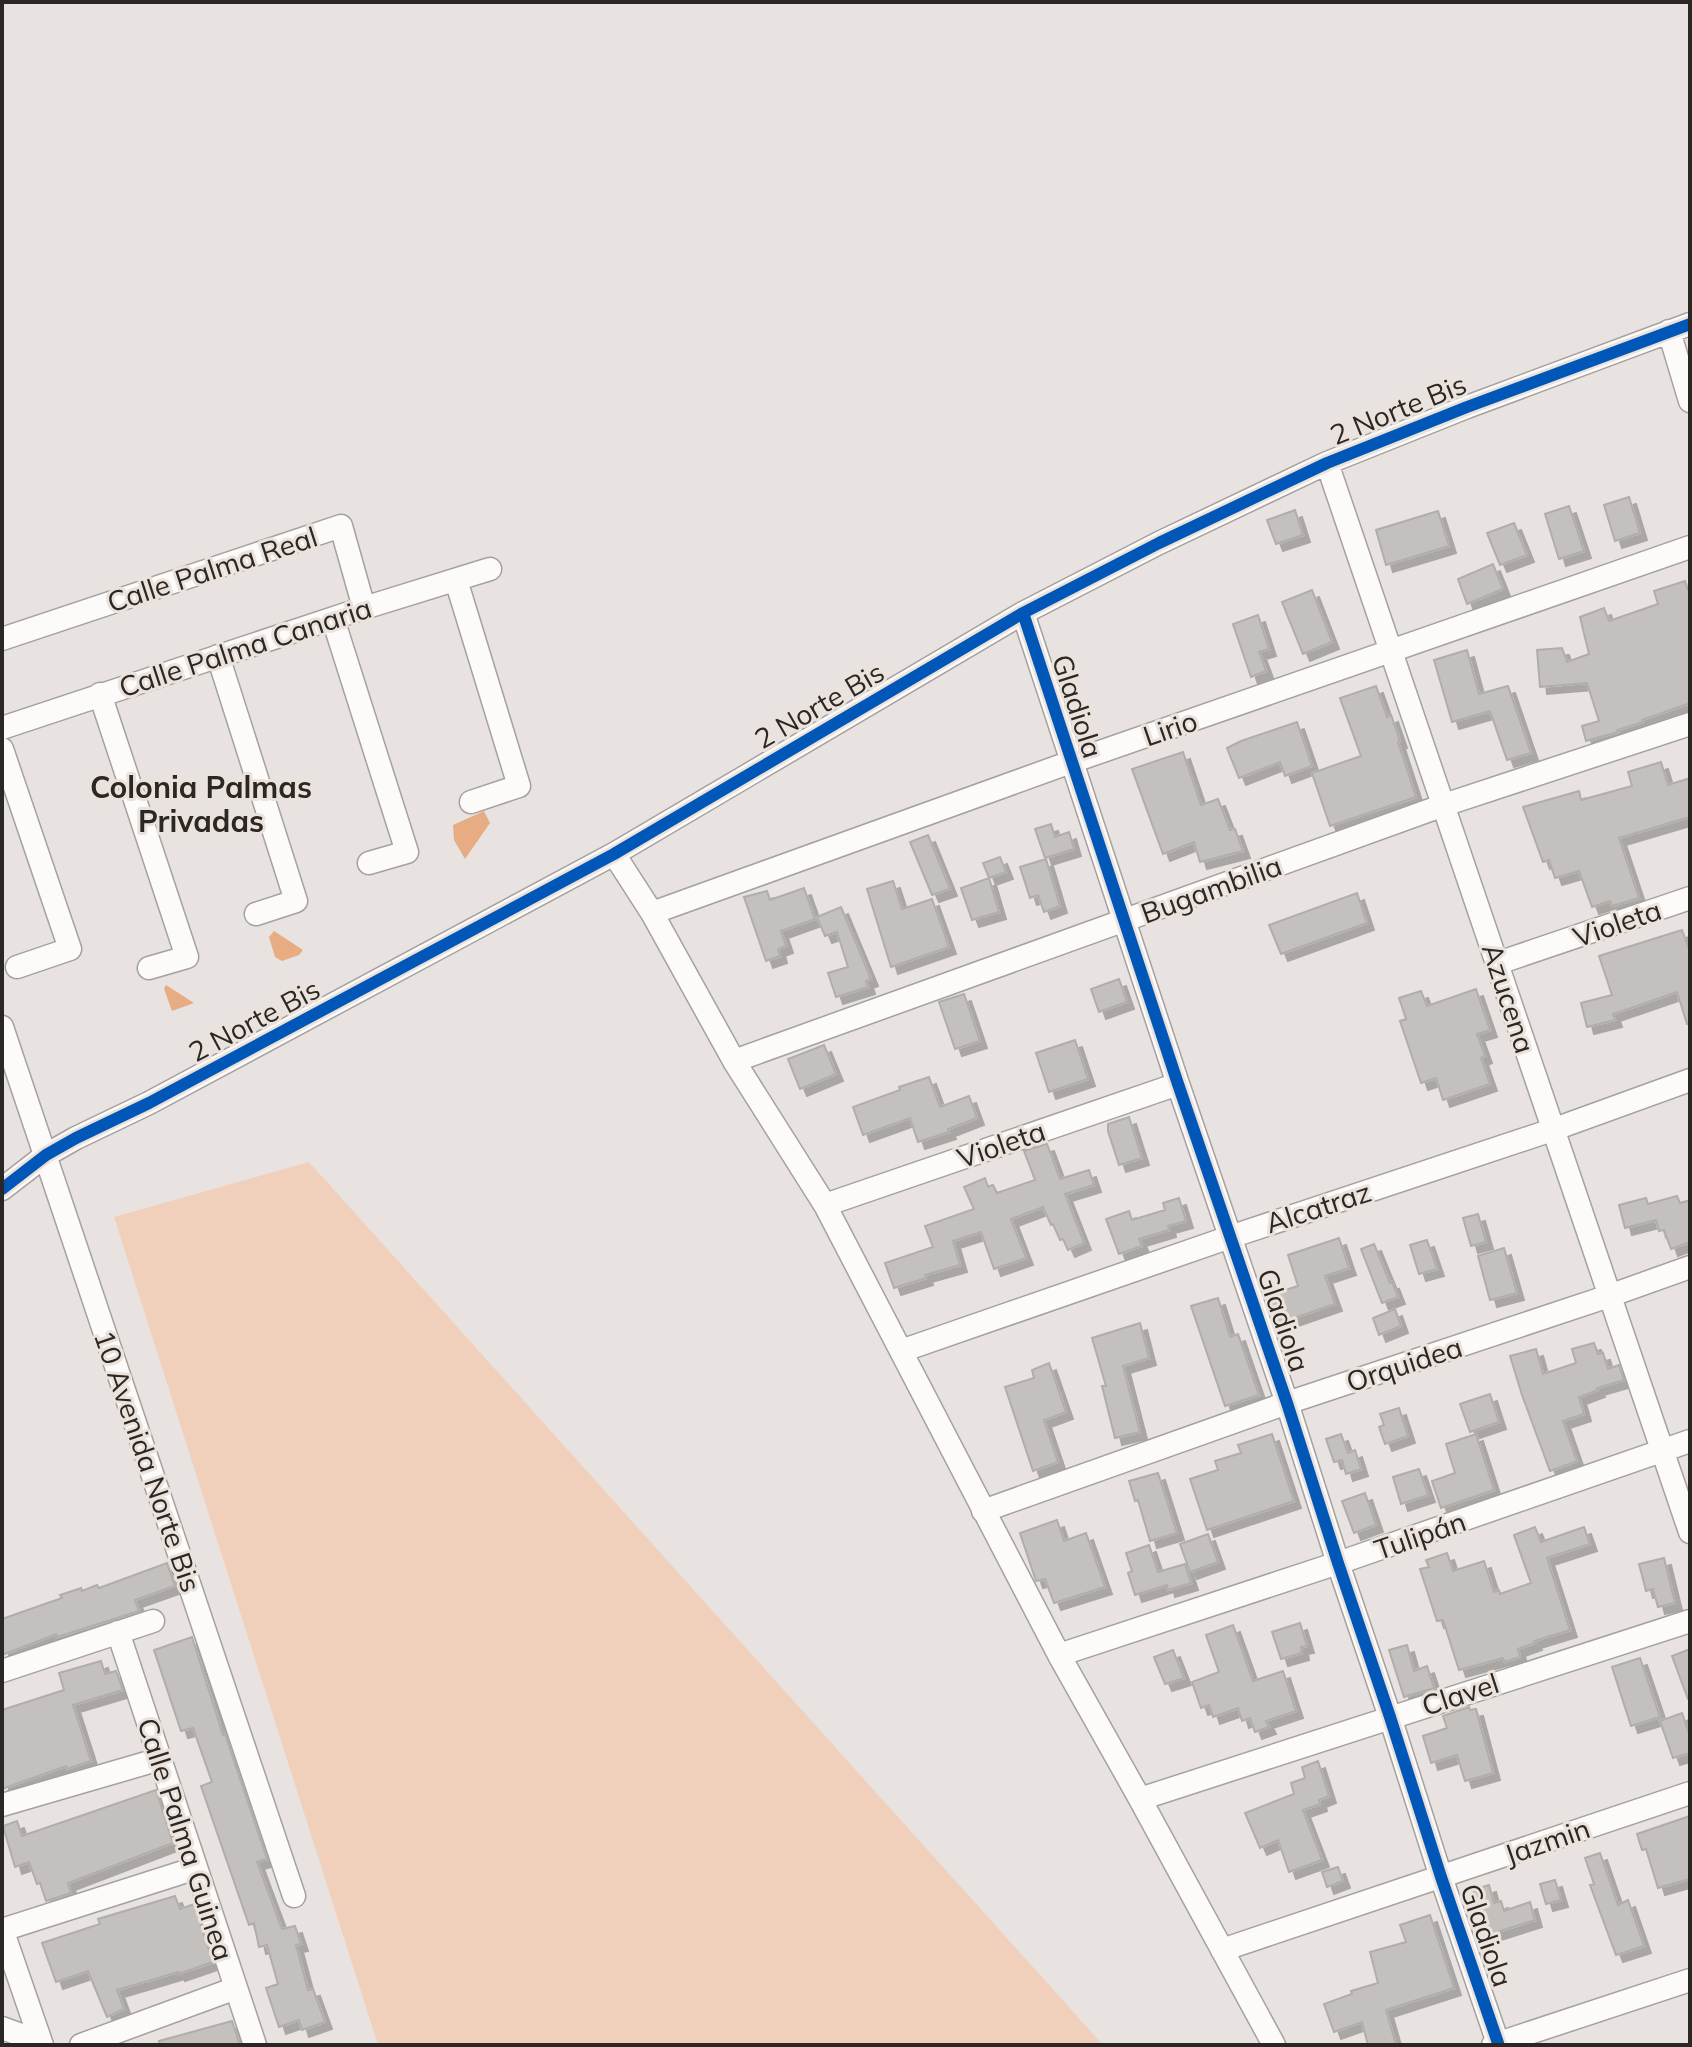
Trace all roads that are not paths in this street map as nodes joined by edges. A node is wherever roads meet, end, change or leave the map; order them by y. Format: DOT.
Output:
graph roads {
  1 [pos="1679,327"];
  2 [pos="1690,401"];
  3 [pos="1327,463"];
  4 [pos="1690,547"];
  5 [pos="490,569"];
  6 [pos="456,580"];
  7 [pos="364,608"];
  8 [pos="1023,613"];
  9 [pos="333,619"];
  10 [pos="2,639"];
  11 [pos="1391,652"];
  12 [pos="218,656"];
  13 [pos="100,694"];
  14 [pos="1690,724"];
  15 [pos="2,728"];
  16 [pos="2,749"];
  17 [pos="1071,762"];
  18 [pos="471,802"];
  19 [pos="1444,805"];
  20 [pos="614,854"];
  21 [pos="369,863"];
  22 [pos="1690,898"];
  23 [pos="652,913"];
  24 [pos="256,914"];
  25 [pos="1124,920"];
  26 [pos="1498,963"];
  27 [pos="17,967"];
  28 [pos="149,968"];
  29 [pos="2,1027"];
  30 [pos="734,1061"];
  31 [pos="1690,1080"];
  32 [pos="1178,1084"];
  33 [pos="1552,1130"];
  34 [pos="46,1155"];
  35 [pos="2,1189"];
  36 [pos="825,1205"];
  37 [pos="1230,1237"];
  38 [pos="1690,1267"];
  39 [pos="1609,1296"];
  40 [pos="901,1351"];
  41 [pos="1287,1403"];
  42 [pos="1690,1441"];
  43 [pos="1663,1450"];
  44 [pos="983,1511"];
  45 [pos="1690,1532"];
  46 [pos="1338,1563"];
  47 [pos="153,1621"];
  48 [pos="1690,1621"];
  49 [pos="118,1632"];
  50 [pos="1059,1655"];
  51 [pos="2,1671"];
  52 [pos="1390,1717"];
  53 [pos="160,1759"];
  54 [pos="1690,1793"];
  55 [pos="1140,1799"];
  56 [pos="2,1805"];
  57 [pos="196,1868"];
  58 [pos="1441,1877"];
  59 [pos="294,1896"];
  60 [pos="2,1930"];
  61 [pos="1222,1950"];
  62 [pos="1690,1980"];
  63 [pos="236,1988"];
  64 [pos="2,2028"];
  65 [pos="1495,2044"];
  66 [pos="33,2045"];
  67 [pos="42,2045"];
  68 [pos="81,2045"];
  69 [pos="255,2045"];
  70 [pos="1274,2045"];
  1 -- 2 [label="street"];
  1 -- 3 [label="street, 2 Norte Bis"];
  3 -- 8 [label="street, 2 Norte Bis"];
  3 -- 11 [label="street, Azucena"];
  4 -- 11 [label="street, Lirio"];
  5 -- 6 [label="street, Calle Palma Canaria"];
  6 -- 7 [label="street, Calle Palma Canaria"];
  6 -- 18 [label="street"];
  7 -- 9 [label="street, Calle Palma Canaria"];
  7 -- 10 [label="street, Calle Palma Real"];
  8 -- 17 [label="street, Gladiola"];
  8 -- 20 [label="street, 2 Norte Bis"];
  9 -- 12 [label="street, Calle Palma Canaria"];
  9 -- 21 [label="street"];
  11 -- 17 [label="street, Lirio"];
  11 -- 19 [label="street, Azucena"];
  12 -- 13 [label="street, Calle Palma Canaria"];
  12 -- 24 [label="street"];
  13 -- 15 [label="street, Calle Palma Canaria"];
  13 -- 28 [label="street"];
  14 -- 19 [label="street, Bugambilia"];
  16 -- 27 [label="street"];
  17 -- 23 [label="street, Lirio"];
  17 -- 25 [label="street, Gladiola"];
  19 -- 25 [label="street, Bugambilia"];
  19 -- 26 [label="street, Azucena"];
  20 -- 23 [label="street"];
  20 -- 34 [label="street, 2 Norte Bis"];
  22 -- 26 [label="street, Violeta"];
  23 -- 30 [label="street"];
  25 -- 30 [label="street, Bugambilia"];
  25 -- 32 [label="street, Gladiola"];
  26 -- 33 [label="street, Azucena"];
  29 -- 34 [label="street, 10 Avenida Norte Bis"];
  30 -- 36 [label="street"];
  31 -- 33 [label="street, Alcatraz"];
  32 -- 36 [label="street, Violeta"];
  32 -- 37 [label="street, Gladiola"];
  33 -- 37 [label="street, Alcatraz"];
  33 -- 39 [label="street, Azucena"];
  34 -- 35 [label="street, 2 Norte Bis"];
  34 -- 59 [label="street, 10 Avenida Norte Bis"];
  36 -- 40 [label="street"];
  37 -- 40 [label="street, Alcatraz"];
  37 -- 41 [label="street, Gladiola"];
  38 -- 39 [label="street, Orquidea"];
  39 -- 41 [label="street, Orquidea"];
  39 -- 43 [label="street, Azucena"];
  40 -- 44 [label="street"];
  41 -- 44 [label="street, Orquidea"];
  41 -- 46 [label="street, Gladiola"];
  42 -- 43 [label="street, Tulipán"];
  43 -- 45 [label="street, Azucena"];
  43 -- 46 [label="street, Tulipán"];
  44 -- 50 [label="street"];
  46 -- 50 [label="street, Tulipán"];
  46 -- 52 [label="street, Gladiola"];
  47 -- 49 [label="street"];
  48 -- 52 [label="street, Clavel"];
  49 -- 51 [label="street"];
  49 -- 53 [label="street, Calle Palma Guinea"];
  50 -- 55 [label="street"];
  52 -- 55 [label="street, Clavel"];
  52 -- 58 [label="street, Gladiola"];
  53 -- 56 [label="street"];
  53 -- 57 [label="street, Calle Palma Guinea"];
  54 -- 58 [label="street, Jazmin"];
  55 -- 61 [label="street"];
  57 -- 60 [label="street"];
  57 -- 63 [label="street, Calle Palma Guinea"];
  58 -- 61 [label="street, Jazmin"];
  58 -- 65 [label="street, Gladiola"];
  60 -- 67 [label="street"];
  61 -- 70 [label="street"];
  62 -- 65 [label="street"];
  63 -- 68 [label="street"];
  63 -- 69 [label="street, Calle Palma Guinea"];
  64 -- 66 [label="street"];
}
